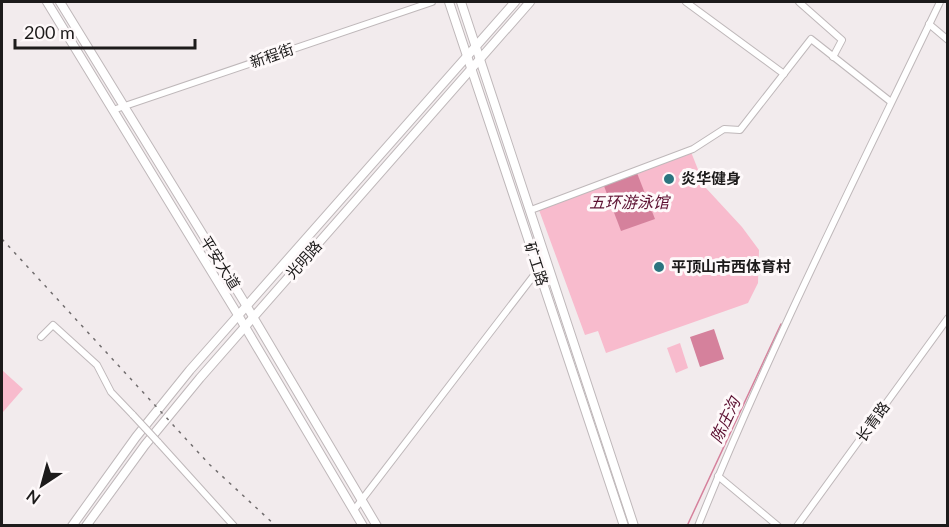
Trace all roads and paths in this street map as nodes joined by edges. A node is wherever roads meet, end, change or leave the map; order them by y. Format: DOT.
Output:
graph roads {
  1 [pos="47,2"];
  2 [pos="60,2"];
  3 [pos="432,2"];
  4 [pos="449,2"];
  5 [pos="461,2"];
  6 [pos="515,2"];
  7 [pos="530,2"];
  8 [pos="686,2"];
  9 [pos="799,2"];
  10 [pos="940,2"];
  11 [pos="929,24"];
  12 [pos="948,40"];
  13 [pos="475,45"];
  14 [pos="466,56"];
  15 [pos="833,57"];
  16 [pos="480,59"];
  17 [pos="471,69"];
  18 [pos="784,74"];
  19 [pos="891,102"];
  20 [pos="124,106"];
  21 [pos="113,110"];
  22 [pos="531,210"];
  23 [pos="538,270"];
  24 [pos="246,305"];
  25 [pos="238,315"];
  26 [pos="254,318"];
  27 [pos="948,318"];
  28 [pos="245,327"];
  29 [pos="41,337"];
  30 [pos="718,476"];
  31 [pos="362,500"];
  32 [pos="354,510"];
  33 [pos="72,525"];
  34 [pos="86,525"];
  35 [pos="234,525"];
  36 [pos="363,525"];
  37 [pos="377,525"];
  38 [pos="624,525"];
  39 [pos="634,525"];
  40 [pos="698,525"];
  41 [pos="778,525"];
  42 [pos="798,525"];
  1 -- 21 [label="main road, 平安大道"];
  2 -- 20 [label="main road, 平安大道"];
  3 -- 20 [label="street, 新程街"];
  4 -- 14 [label="main road, 矿工路"];
  5 -- 13 [label="main road, 矿工路"];
  6 -- 13 [label="main road, 光明路"];
  7 -- 16 [label="main road, 光明路"];
  8 -- 18 [label="street"];
  9 -- 15 [label="street"];
  10 -- 11 [label="street"];
  11 -- 12 [label="street"];
  11 -- 19 [label="street"];
  13 -- 14 [label="main road, 光明路"];
  13 -- 16 [label="main road, 矿工路"];
  14 -- 17 [label="main road, 矿工路"];
  14 -- 24 [label="main road, 光明路"];
  15 -- 18 [label="street"];
  15 -- 19 [label="street"];
  16 -- 17 [label="main road, 光明路"];
  16 -- 22 [label="main road, 矿工路"];
  17 -- 23 [label="main road, 矿工路"];
  17 -- 26 [label="main road, 光明路"];
  18 -- 22 [label="street"];
  19 -- 30 [label="street"];
  20 -- 21 [label="street, 新程街"];
  20 -- 24 [label="main road, 平安大道"];
  21 -- 25 [label="main road, 平安大道"];
  22 -- 39 [label="main road, 矿工路"];
  23 -- 31 [label="street"];
  23 -- 38 [label="main road, 矿工路"];
  24 -- 25 [label="main road, 光明路"];
  24 -- 26 [label="main road, 平安大道"];
  25 -- 28 [label="main road, 平安大道"];
  25 -- 33 [label="main road, 光明路"];
  26 -- 28 [label="main road, 光明路"];
  26 -- 31 [label="main road, 平安大道"];
  27 -- 42 [label="street, 长青路"];
  28 -- 32 [label="main road, 平安大道"];
  28 -- 34 [label="main road, 光明路"];
  29 -- 35 [label="street, bridge"];
  30 -- 40 [label="street"];
  30 -- 41 [label="street"];
  31 -- 32 [label="street"];
  31 -- 37 [label="main road, 平安大道"];
  32 -- 36 [label="main road, 平安大道"];
}
